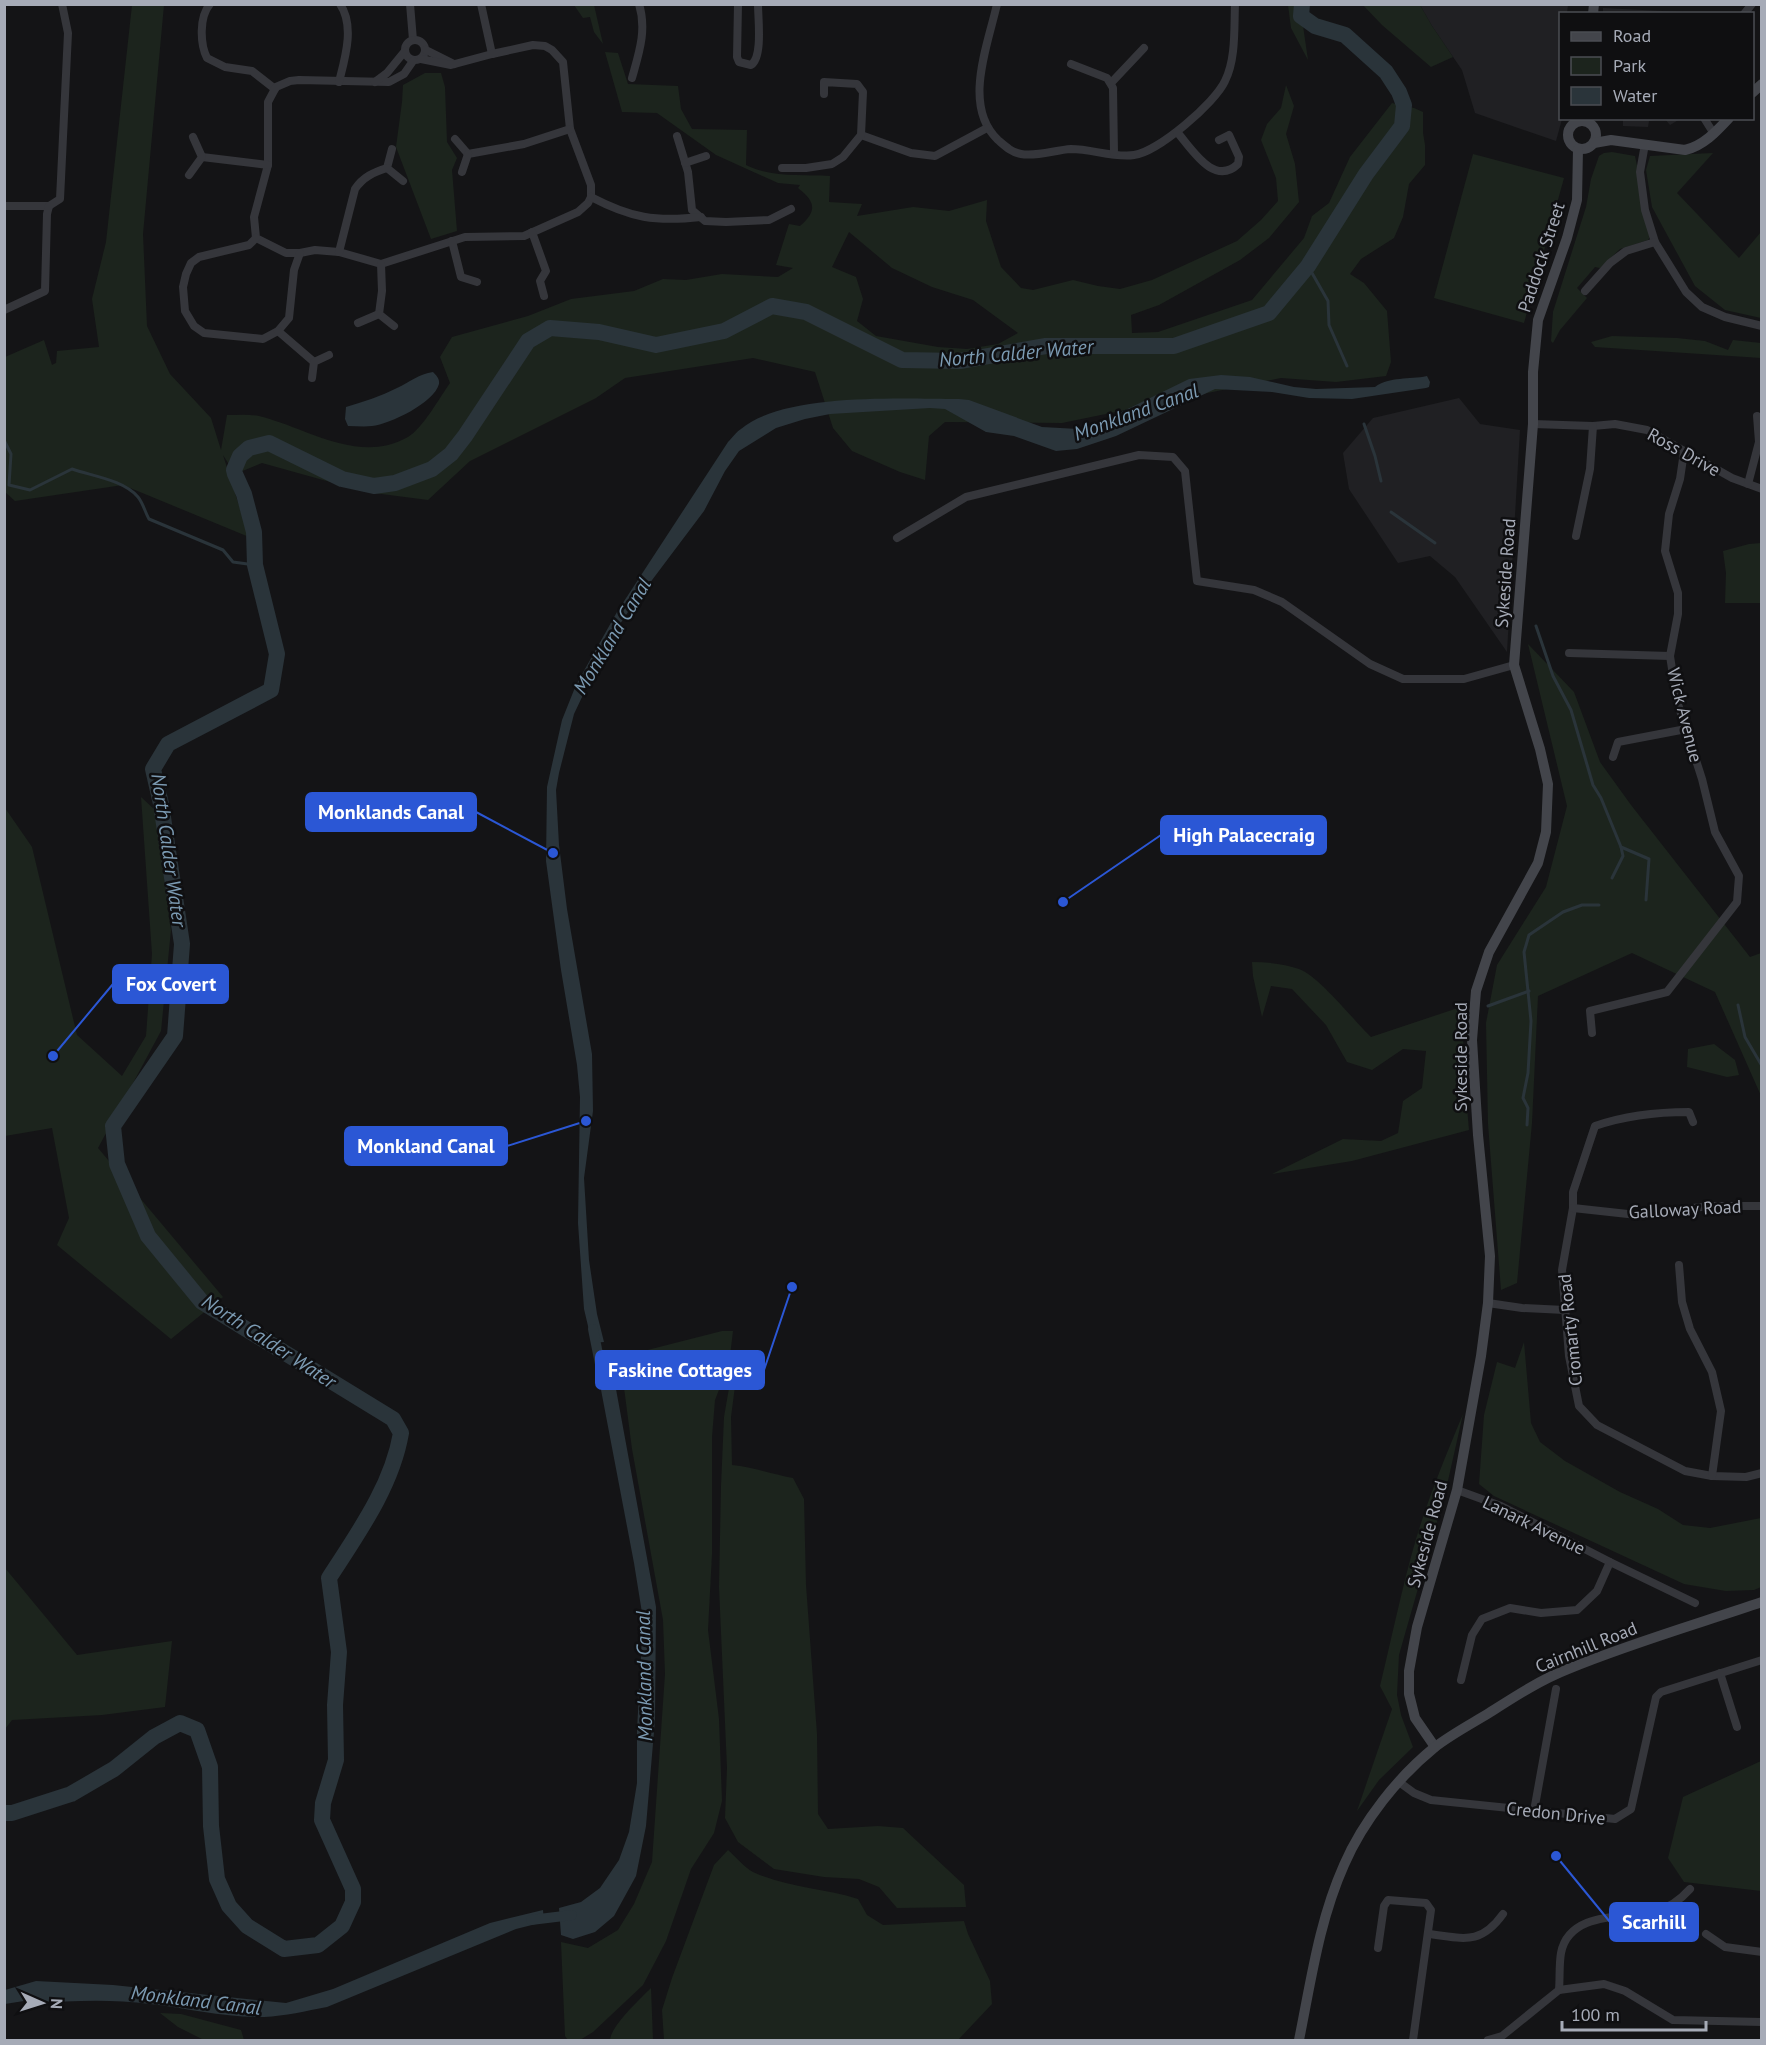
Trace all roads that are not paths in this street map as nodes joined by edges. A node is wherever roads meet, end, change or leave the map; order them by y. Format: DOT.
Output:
graph roads {
  1 [pos="62,4"];
  2 [pos="210,4"];
  3 [pos="410,4"];
  4 [pos="481,4"];
  5 [pos="639,4"];
  6 [pos="738,4"];
  7 [pos="758,4"];
  8 [pos="997,4"];
  9 [pos="1235,4"];
  10 [pos="342,5"];
  11 [pos="413,40"];
  12 [pos="1144,48"];
  13 [pos="405,51"];
  14 [pos="426,51"];
  15 [pos="492,54"];
  16 [pos="417,60"];
  17 [pos="1071,64"];
  18 [pos="457,65"];
  19 [pos="632,78"];
  20 [pos="339,82"];
  21 [pos="374,83"];
  22 [pos="1111,83"];
  23 [pos="275,88"];
  24 [pos="824,94"];
  25 [pos="1705,120"];
  26 [pos="1727,120"];
  27 [pos="1586,122"];
  28 [pos="987,128"];
  29 [pos="570,129"];
  30 [pos="1177,132"];
  31 [pos="1714,134"];
  32 [pos="861,135"];
  33 [pos="677,136"];
  34 [pos="193,137"];
  35 [pos="455,139"];
  36 [pos="1219,140"];
  37 [pos="1611,140"];
  38 [pos="1645,144"];
  39 [pos="1586,147"];
  40 [pos="392,149"];
  41 [pos="1114,153"];
  42 [pos="468,154"];
  43 [pos="706,156"];
  44 [pos="202,158"];
  45 [pos="685,163"];
  46 [pos="268,165"];
  47 [pos="387,168"];
  48 [pos="782,168"];
  49 [pos="462,172"];
  50 [pos="189,175"];
  51 [pos="403,181"];
  52 [pos="591,197"];
  53 [pos="4,206"];
  54 [pos="49,206"];
  55 [pos="791,209"];
  56 [pos="700,217"];
  57 [pos="532,232"];
  58 [pos="256,238"];
  59 [pos="452,241"];
  60 [pos="1655,242"];
  61 [pos="339,252"];
  62 [pos="300,253"];
  63 [pos="381,264"];
  64 [pos="477,282"];
  65 [pos="1585,291"];
  66 [pos="544,296"];
  67 [pos="4,310"];
  68 [pos="379,314"];
  69 [pos="358,323"];
  70 [pos="1761,326"];
  71 [pos="394,327"];
  72 [pos="278,332"];
  73 [pos="329,355"];
  74 [pos="314,362"];
  75 [pos="1533,372"];
  76 [pos="312,378"];
  77 [pos="1757,416"];
  78 [pos="1533,424"];
  79 [pos="1593,426"];
  80 [pos="1684,452"];
  81 [pos="1748,484"];
  82 [pos="1761,489"];
  83 [pos="1576,536"];
  84 [pos="897,538"];
  85 [pos="1569,653"];
  86 [pos="1670,656"];
  87 [pos="1514,665"];
  88 [pos="1686,729"];
  89 [pos="1613,757"];
  90 [pos="1592,1033"];
  91 [pos="1693,1122"];
  92 [pos="1761,1206"];
  93 [pos="1574,1208"];
  94 [pos="1679,1266"];
  95 [pos="1488,1303"];
  96 [pos="1565,1310"];
  97 [pos="1761,1473"];
  98 [pos="1712,1476"];
  99 [pos="1457,1490"];
  100 [pos="1610,1562"];
  101 [pos="1761,1602"];
  102 [pos="1695,1603"];
  103 [pos="1761,1660"];
  104 [pos="1720,1673"];
  105 [pos="1461,1680"];
  106 [pos="1556,1689"];
  107 [pos="1737,1727"];
  108 [pos="1435,1747"];
  109 [pos="1399,1782"];
  110 [pos="1534,1810"];
  111 [pos="1690,1889"];
  112 [pos="1503,1914"];
  113 [pos="1429,1934"];
  114 [pos="1706,1934"];
  115 [pos="1378,1948"];
  116 [pos="1761,1952"];
  117 [pos="1559,1990"];
  118 [pos="1761,2022"];
  119 [pos="1299,2040"];
  120 [pos="1413,2040"];
  121 [pos="1488,2040"];
  1 -- 54 [label="street"];
  2 -- 23 [label="street"];
  3 -- 11 [label="street"];
  4 -- 15 [label="street"];
  5 -- 19 [label="street"];
  6 -- 7 [label="street"];
  8 -- 28 [label="street"];
  9 -- 30 [label="street"];
  10 -- 20 [label="street"];
  11 -- 13 [label="street"];
  11 -- 14 [label="street"];
  12 -- 22 [label="street"];
  13 -- 16 [label="street"];
  13 -- 21 [label="street"];
  14 -- 16 [label="street"];
  14 -- 18 [label="street"];
  15 -- 18 [label="street"];
  15 -- 29 [label="street"];
  16 -- 18 [label="street"];
  16 -- 21 [label="street"];
  17 -- 22 [label="street"];
  20 -- 21 [label="street"];
  20 -- 23 [label="street"];
  22 -- 41 [label="street"];
  23 -- 46 [label="street"];
  24 -- 32 [label="street"];
  25 -- 31 [label="street"];
  26 -- 31 [label="street"];
  27 -- 37 [label="street"];
  27 -- 39 [label="street"];
  27 -- 39 [label="street"];
  28 -- 32 [label="street"];
  28 -- 41 [label="street"];
  29 -- 42 [label="street"];
  29 -- 52 [label="street"];
  30 -- 36 [label="street"];
  30 -- 41 [label="street"];
  31 -- 38 [label="street"];
  32 -- 48 [label="street"];
  33 -- 45 [label="street"];
  34 -- 44 [label="street"];
  35 -- 42 [label="street"];
  37 -- 38 [label="street"];
  37 -- 39 [label="street"];
  38 -- 60 [label="street"];
  39 -- 75 [label="street, Paddock Street"];
  40 -- 47 [label="street"];
  42 -- 49 [label="street"];
  43 -- 45 [label="street"];
  44 -- 46 [label="street"];
  44 -- 50 [label="street"];
  45 -- 56 [label="street"];
  46 -- 58 [label="street"];
  47 -- 51 [label="street"];
  47 -- 61 [label="street"];
  52 -- 56 [label="street"];
  52 -- 57 [label="street"];
  53 -- 54 [label="street"];
  54 -- 67 [label="street"];
  55 -- 56 [label="street"];
  57 -- 59 [label="street"];
  57 -- 66 [label="street"];
  58 -- 62 [label="street"];
  58 -- 72 [label="street"];
  59 -- 63 [label="street"];
  59 -- 64 [label="street"];
  60 -- 65 [label="street"];
  60 -- 70 [label="street"];
  61 -- 62 [label="street"];
  61 -- 63 [label="street"];
  62 -- 72 [label="street"];
  63 -- 68 [label="street"];
  68 -- 69 [label="street"];
  68 -- 71 [label="street"];
  72 -- 74 [label="street"];
  73 -- 74 [label="street"];
  74 -- 76 [label="street"];
  75 -- 78 [label="street, Sykeside Road"];
  77 -- 81 [label="street"];
  78 -- 79 [label="street, Ross Drive"];
  78 -- 87 [label="street, Sykeside Road"];
  79 -- 80 [label="street, Ross Drive"];
  79 -- 83 [label="street"];
  80 -- 81 [label="street, Ross Drive"];
  80 -- 86 [label="street, Wick Avenue"];
  81 -- 82 [label="street, Ross Drive"];
  84 -- 87 [label="street"];
  85 -- 86 [label="street"];
  86 -- 88 [label="street, Wick Avenue"];
  87 -- 95 [label="street, Sykeside Road"];
  88 -- 89 [label="street"];
  88 -- 90 [label="street, Wick Avenue"];
  91 -- 93 [label="street, Cromarty Road"];
  92 -- 93 [label="street, Galloway Road"];
  93 -- 96 [label="street, Cromarty Road"];
  94 -- 98 [label="street"];
  95 -- 96 [label="street"];
  95 -- 99 [label="street, Sykeside Road"];
  96 -- 98 [label="street, Cromarty Road"];
  97 -- 98 [label="street, Cromarty Road"];
  99 -- 100 [label="street, Lanark Avenue"];
  99 -- 108 [label="street, Sykeside Road"];
  100 -- 102 [label="street, Lanark Avenue"];
  100 -- 105 [label="street"];
  101 -- 108 [label="street, Cairnhill Road"];
  103 -- 104 [label="street, Credon Drive"];
  104 -- 107 [label="street"];
  104 -- 110 [label="street, Credon Drive"];
  106 -- 110 [label="street"];
  108 -- 109 [label="street, Cairnhill Road"];
  109 -- 110 [label="street, Credon Drive"];
  109 -- 119 [label="street, Cairnhill Road"];
  111 -- 117 [label="street"];
  112 -- 113 [label="street"];
  113 -- 115 [label="street"];
  113 -- 120 [label="street"];
  114 -- 116 [label="street"];
  117 -- 118 [label="street"];
  117 -- 121 [label="street"];
}
